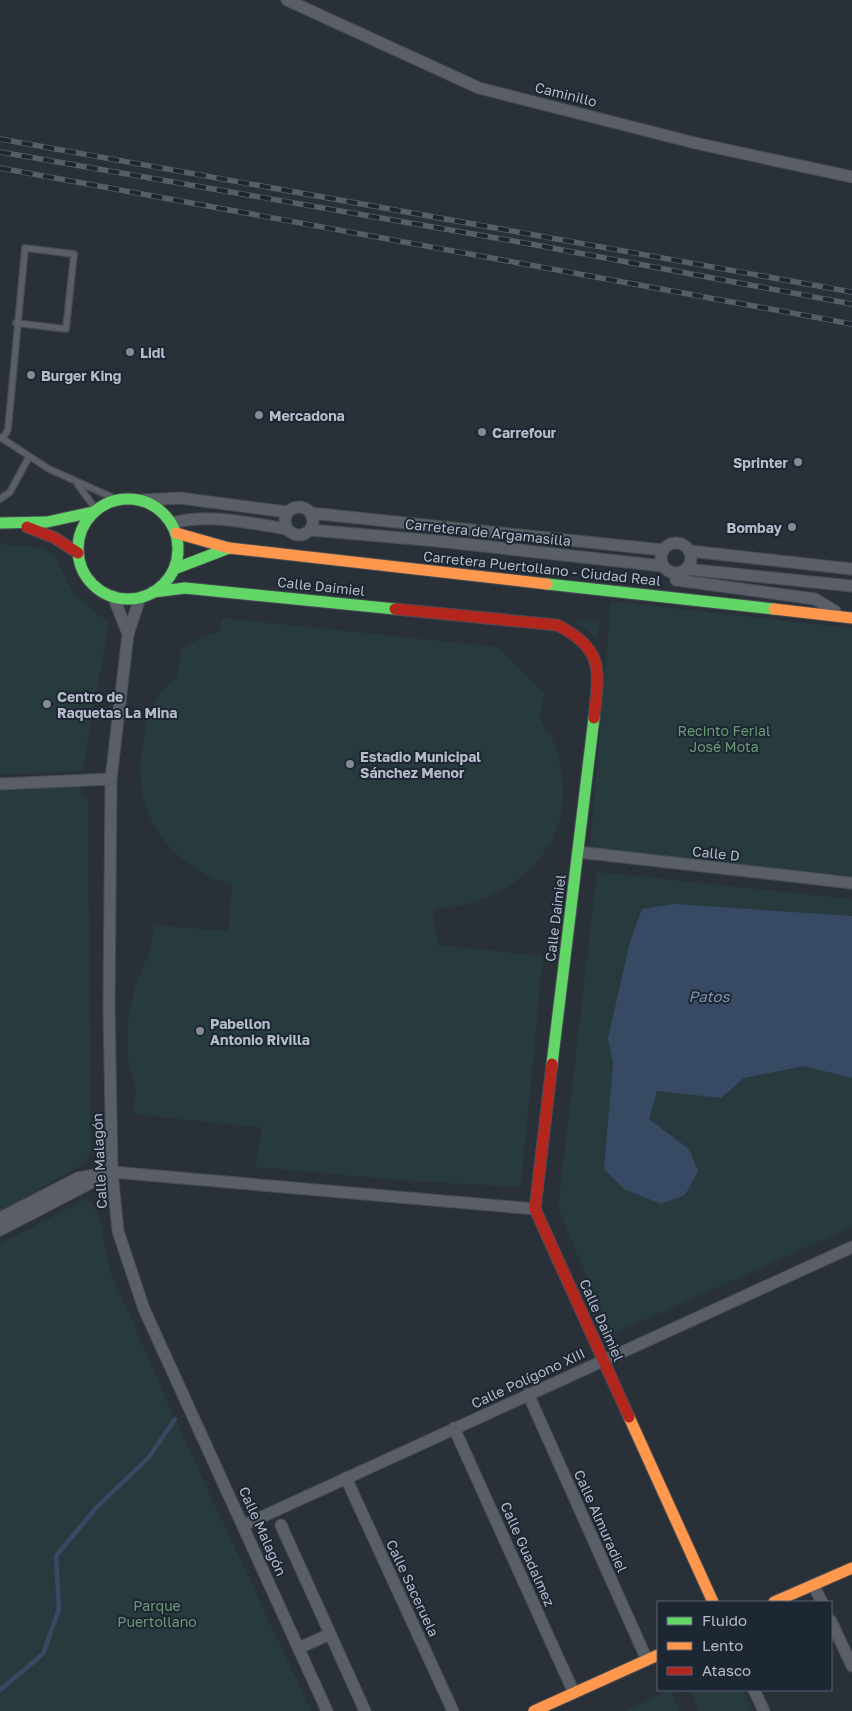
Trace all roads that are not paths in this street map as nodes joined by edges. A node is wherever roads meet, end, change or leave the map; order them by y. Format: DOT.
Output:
graph roads {
  1 [pos="287,0"];
  2 [pos="852,177"];
  3 [pos="16,323"];
  4 [pos="1,438"];
  5 [pos="29,457"];
  6 [pos="77,483"];
  7 [pos="0,499"];
  8 [pos="116,500"];
  9 [pos="142,500"];
  10 [pos="95,511"];
  11 [pos="287,512"];
  12 [pos="311,513"];
  13 [pos="0,523"];
  14 [pos="25,526"];
  15 [pos="174,528"];
  16 [pos="287,529"];
  17 [pos="310,530"];
  18 [pos="229,548"];
  19 [pos="662,550"];
  20 [pos="690,551"];
  21 [pos="78,553"];
  22 [pos="731,556"];
  23 [pos="663,566"];
  24 [pos="174,569"];
  25 [pos="852,569"];
  26 [pos="681,571"];
  27 [pos="730,572"];
  28 [pos="852,586"];
  29 [pos="154,592"];
  30 [pos="113,596"];
  31 [pos="140,598"];
  32 [pos="848,617"];
  33 [pos="128,634"];
  34 [pos="111,779"];
  35 [pos="0,784"];
  36 [pos="578,852"];
  37 [pos="852,883"];
  38 [pos="112,1172"];
  39 [pos="535,1209"];
  40 [pos="0,1218"];
  41 [pos="0,1230"];
  42 [pos="852,1247"];
  43 [pos="604,1359"];
  44 [pos="528,1394"];
  45 [pos="454,1428"];
  46 [pos="346,1478"];
  47 [pos="244,1525"];
  48 [pos="281,1525"];
  49 [pos="852,1568"];
  50 [pos="813,1585"];
  51 [pos="713,1601"];
  52 [pos="776,1601"];
  53 [pos="821,1601"];
  54 [pos="832,1623"];
  55 [pos="330,1634"];
  56 [pos="299,1648"];
  57 [pos="653,1657"];
  58 [pos="852,1666"];
  59 [pos="754,1691"];
  60 [pos="574,1693"];
  61 [pos="327,1711"];
  62 [pos="365,1711"];
  63 [pos="453,1711"];
  64 [pos="534,1711"];
  65 [pos="764,1711"];
  1 -- 2 [label="street, Caminillo"];
  3 -- 3 [label="lane"];
  3 -- 4 [label="lane"];
  4 -- 5 [label="lane"];
  5 -- 6 [label="lane"];
  5 -- 7 [label="lane"];
  6 -- 8 [label="lane"];
  6 -- 10 [label="lane"];
  8 -- 9 [label="main road"];
  8 -- 10 [label="main road"];
  9 -- 11 [label="street"];
  9 -- 15 [label="main road"];
  10 -- 14 [label="main road"];
  10 -- 21 [label="main road"];
  11 -- 12 [label="street"];
  11 -- 16 [label="street"];
  12 -- 17 [label="street"];
  12 -- 19 [label="street, Carretera de Argamasilla"];
  13 -- 14 [label="main road"];
  14 -- 21 [label="main road"];
  15 -- 16 [label="street"];
  15 -- 18 [label="main road, Carretera Puertollano - Ciudad Real"];
  15 -- 24 [label="main road"];
  16 -- 17 [label="street"];
  17 -- 23 [label="street, Carretera de Argamasilla"];
  18 -- 24 [label="main road, Carretera Puertollano - Ciudad Real"];
  18 -- 32 [label="main road, Carretera Puertollano - Ciudad Real"];
  19 -- 20 [label="street, Carretera de Argamasilla"];
  19 -- 23 [label="street"];
  20 -- 22 [label="street, Carretera de Argamasilla"];
  20 -- 26 [label="street"];
  21 -- 30 [label="main road"];
  22 -- 25 [label="street, Carretera de Argamasilla"];
  22 -- 27 [label="street"];
  23 -- 26 [label="street, Carretera de Argamasilla"];
  24 -- 29 [label="main road"];
  26 -- 27 [label="street, Carretera de Argamasilla"];
  26 -- 32 [label="street, Carretera de Argamasilla"];
  27 -- 28 [label="street, Carretera de Argamasilla"];
  29 -- 31 [label="main road"];
  29 -- 36 [label="main road, Calle Daimiel"];
  30 -- 31 [label="main road"];
  30 -- 33 [label="street, Calle Malagón"];
  31 -- 33 [label="street, Calle Malagón"];
  33 -- 34 [label="street, Calle Malagón"];
  34 -- 35 [label="street"];
  34 -- 38 [label="street, Calle Malagón"];
  36 -- 37 [label="street, Calle D"];
  36 -- 39 [label="main road, Calle Daimiel"];
  38 -- 39 [label="street"];
  38 -- 40 [label="street"];
  38 -- 41 [label="street"];
  38 -- 47 [label="street, Calle Malagón"];
  39 -- 43 [label="main road, Calle Daimiel"];
  42 -- 43 [label="street, Calle Polígono XIII"];
  43 -- 44 [label="street, Calle Polígono XIII"];
  43 -- 51 [label="main road, Calle Daimiel"];
  44 -- 45 [label="street, Calle Polígono XIII"];
  44 -- 57 [label="street, Calle Almuradiel"];
  45 -- 46 [label="street, Calle Polígono XIII"];
  45 -- 60 [label="street, Calle Guadalmez"];
  46 -- 47 [label="street, Calle Polígono XIII"];
  46 -- 63 [label="street, Calle Saceruela"];
  47 -- 56 [label="street, Calle Malagón"];
  48 -- 55 [label="street, Calle Malagón"];
  49 -- 50 [label="main road"];
  50 -- 52 [label="main road"];
  50 -- 53 [label="street"];
  54 -- 58 [label="street"];
  55 -- 56 [label="street"];
  55 -- 62 [label="street, Calle Malagón"];
  56 -- 61 [label="street, Calle Malagón"];
  57 -- 60 [label="main road"];
  59 -- 65 [label="street"];
  60 -- 64 [label="main road"];
}
